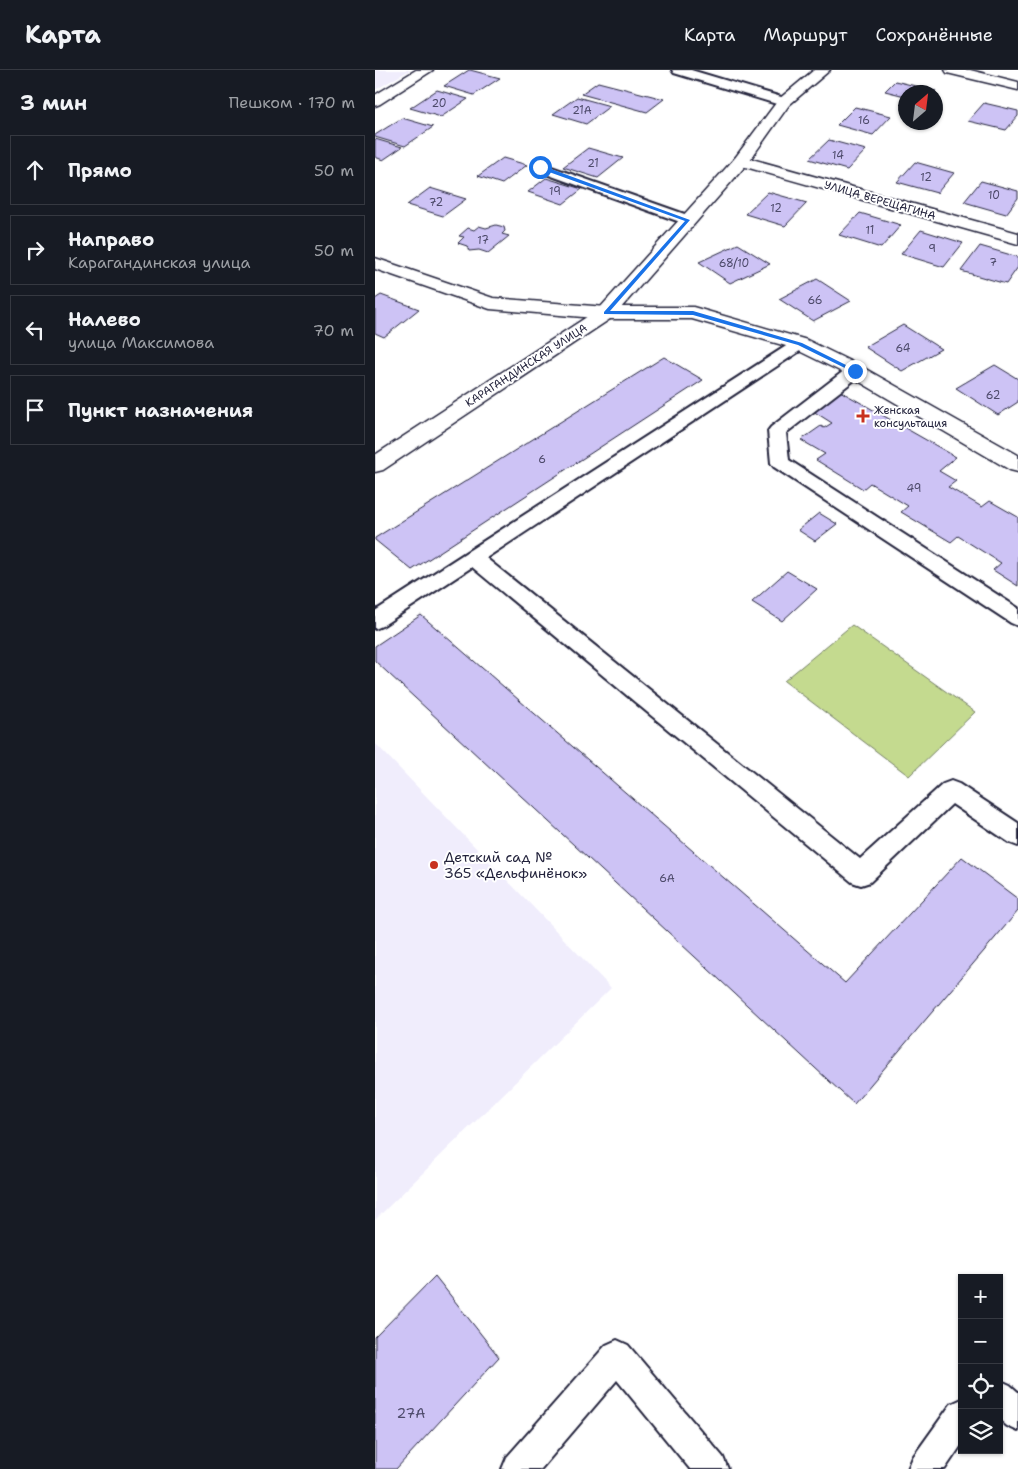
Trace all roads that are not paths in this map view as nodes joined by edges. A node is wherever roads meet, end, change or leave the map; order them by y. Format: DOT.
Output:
graph roads {
  1 [pos="426,70"];
  2 [pos="678,70"];
  3 [pos="823,70"];
  4 [pos="952,70"];
  5 [pos="1018,86"];
  6 [pos="375,101"];
  7 [pos="784,102"];
  8 [pos="741,161"];
  9 [pos="540,167"];
  10 [pos="688,220"];
  11 [pos="1018,239"];
  12 [pos="375,262"];
  13 [pos="606,313"];
  14 [pos="800,344"];
  15 [pos="855,371"];
  16 [pos="1018,465"];
  17 [pos="375,466"];
  18 [pos="472,557"];
  19 [pos="1018,618"];
  20 [pos="375,621"];
  21 [pos="1018,836"];
  22 [pos="1003,1400"];
  23 [pos="1018,1415"];
  24 [pos="958,1421"];
  25 [pos="519,1469"];
  26 [pos="711,1469"];
  27 [pos="925,1469"];
  1 -- 6 [label="street"];
  2 -- 7 [label="lane"];
  3 -- 7 [label="street, КАРАГАНДИНСКАЯ УЛИЦА"];
  4 -- 5 [label="street"];
  7 -- 8 [label="street, КАРАГАНДИНСКАЯ УЛИЦА"];
  8 -- 10 [label="street, КАРАГАНДИНСКАЯ УЛИЦА"];
  8 -- 11 [label="street, УЛИЦА ВЕРЕЩАГИНА"];
  9 -- 10 [label="lane"];
  10 -- 13 [label="street, КАРАГАНДИНСКАЯ УЛИЦА"];
  12 -- 13 [label="street"];
  13 -- 14 [label="street"];
  13 -- 17 [label="street, КАРАГАНДИНСКАЯ УЛИЦА"];
  14 -- 15 [label="street"];
  14 -- 18 [label="lane"];
  15 -- 16 [label="street"];
  15 -- 19 [label="lane"];
  18 -- 20 [label="lane"];
  18 -- 21 [label="lane"];
  22 -- 23 [label="lane"];
  24 -- 27 [label="lane"];
  25 -- 26 [label="lane"];
}
